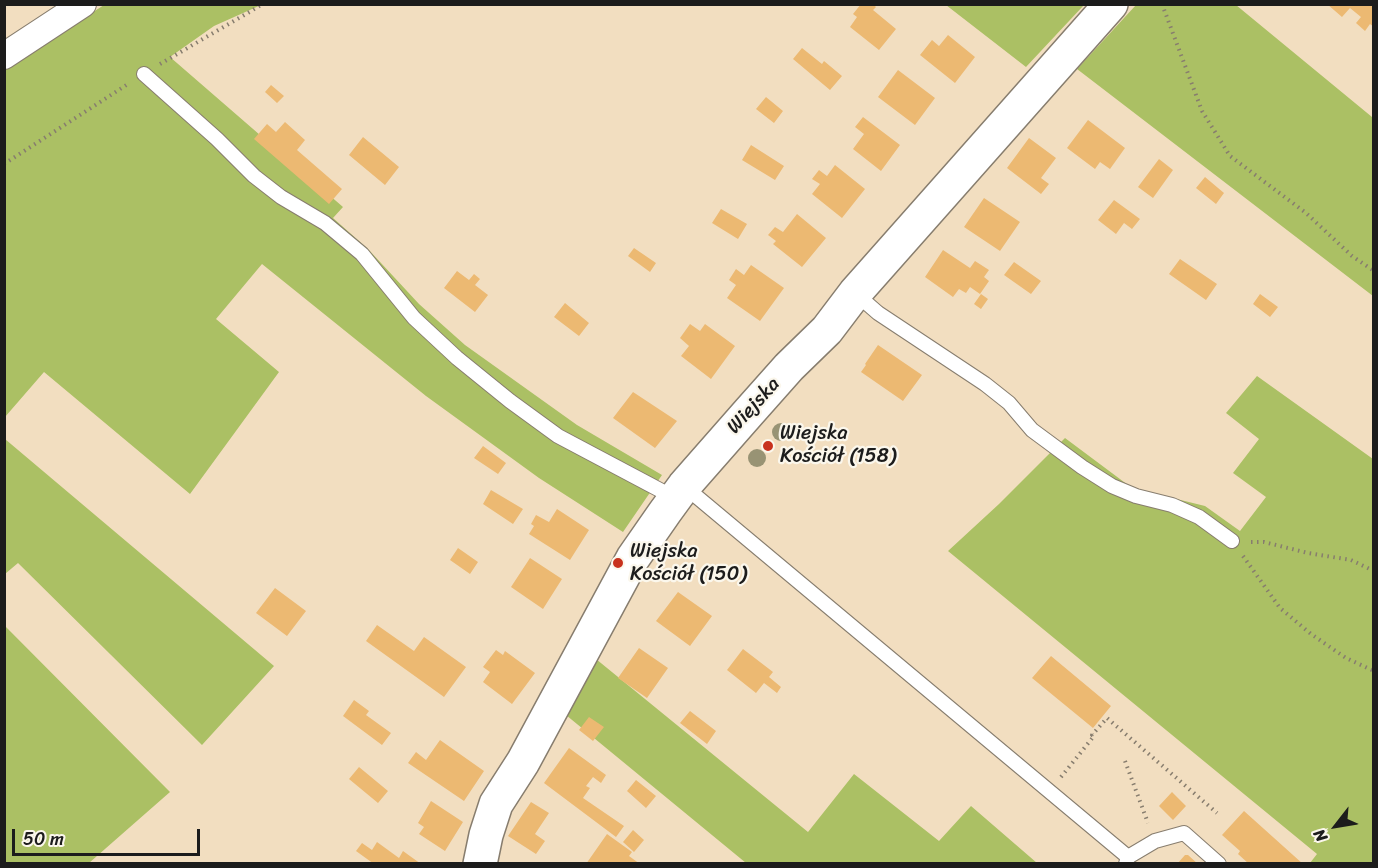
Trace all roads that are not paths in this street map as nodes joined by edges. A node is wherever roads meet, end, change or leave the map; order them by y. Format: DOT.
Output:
graph roads {
  1 [pos="83,4"];
  2 [pos="1111,4"];
  3 [pos="4,56"];
  4 [pos="144,74"];
  5 [pos="855,293"];
  6 [pos="680,492"];
  7 [pos="1232,541"];
  8 [pos="1127,860"];
  9 [pos="480,864"];
  10 [pos="1218,864"];
  1 -- 3 [label="street"];
  2 -- 5 [label="street, Wiejska"];
  4 -- 6 [label="lane"];
  5 -- 6 [label="street, Wiejska"];
  5 -- 7 [label="lane"];
  6 -- 8 [label="lane"];
  6 -- 9 [label="street, Wiejska"];
  8 -- 10 [label="lane"];
}
